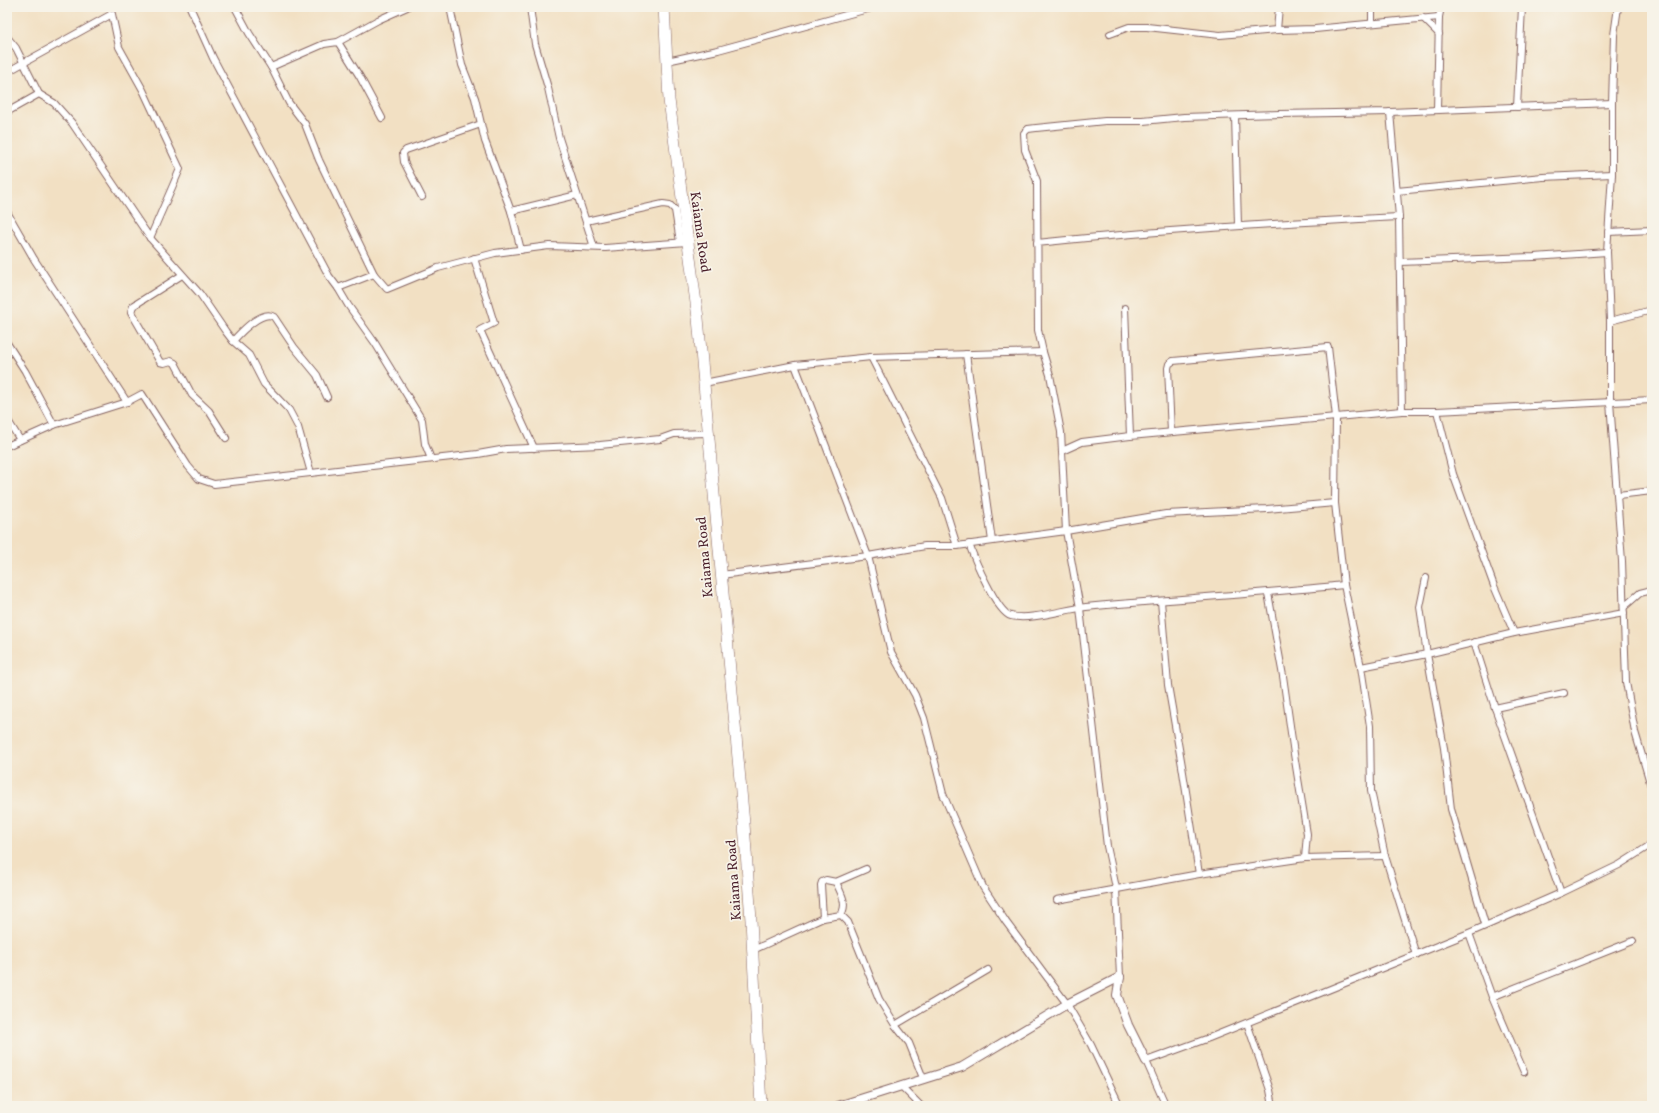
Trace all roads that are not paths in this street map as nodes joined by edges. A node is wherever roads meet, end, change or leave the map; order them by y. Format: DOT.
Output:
graph roads {
  1 [pos="190,7"];
  2 [pos="235,7"];
  3 [pos="407,7"];
  4 [pos="450,7"];
  5 [pos="530,7"];
  6 [pos="664,7"];
  7 [pos="875,7"];
  8 [pos="1279,7"];
  9 [pos="1372,7"];
  10 [pos="1441,7"];
  11 [pos="1522,7"];
  12 [pos="1618,7"];
  13 [pos="399,8"];
  14 [pos="1439,17"];
  15 [pos="1423,18"];
  16 [pos="1372,23"];
  17 [pos="1277,30"];
  18 [pos="1110,34"];
  19 [pos="1439,34"];
  20 [pos="7,36"];
  21 [pos="338,42"];
  22 [pos="668,61"];
  23 [pos="23,62"];
  24 [pos="271,67"];
  25 [pos="7,72"];
  26 [pos="39,94"];
  27 [pos="1612,103"];
  28 [pos="1518,107"];
  29 [pos="1437,110"];
  30 [pos="7,112"];
  31 [pos="1390,112"];
  32 [pos="1235,116"];
  33 [pos="382,118"];
  34 [pos="480,124"];
  35 [pos="1612,174"];
  36 [pos="1397,191"];
  37 [pos="577,195"];
  38 [pos="422,197"];
  39 [pos="511,211"];
  40 [pos="7,212"];
  41 [pos="1399,217"];
  42 [pos="586,221"];
  43 [pos="1238,225"];
  44 [pos="1652,230"];
  45 [pos="1608,232"];
  46 [pos="150,238"];
  47 [pos="684,242"];
  48 [pos="1037,243"];
  49 [pos="594,247"];
  50 [pos="521,250"];
  51 [pos="1607,252"];
  52 [pos="474,258"];
  53 [pos="1400,262"];
  54 [pos="374,274"];
  55 [pos="182,275"];
  56 [pos="338,288"];
  57 [pos="1124,308"];
  58 [pos="1652,310"];
  59 [pos="1610,321"];
  60 [pos="232,341"];
  61 [pos="7,344"];
  62 [pos="1043,352"];
  63 [pos="966,354"];
  64 [pos="871,357"];
  65 [pos="795,365"];
  66 [pos="704,383"];
  67 [pos="327,397"];
  68 [pos="1652,400"];
  69 [pos="127,402"];
  70 [pos="1610,402"];
  71 [pos="1402,411"];
  72 [pos="1437,411"];
  73 [pos="1336,417"];
  74 [pos="7,419"];
  75 [pos="54,425"];
  76 [pos="1171,432"];
  77 [pos="708,433"];
  78 [pos="1130,436"];
  79 [pos="226,438"];
  80 [pos="20,440"];
  81 [pos="7,446"];
  82 [pos="534,448"];
  83 [pos="1062,451"];
  84 [pos="432,459"];
  85 [pos="311,473"];
  86 [pos="1652,491"];
  87 [pos="1618,495"];
  88 [pos="1336,503"];
  89 [pos="1066,531"];
  90 [pos="992,541"];
  91 [pos="969,544"];
  92 [pos="957,546"];
  93 [pos="868,556"];
  94 [pos="721,575"];
  95 [pos="1426,578"];
  96 [pos="1344,585"];
  97 [pos="1652,590"];
  98 [pos="1268,593"];
  99 [pos="1161,601"];
  100 [pos="1080,608"];
  101 [pos="1624,610"];
  102 [pos="1514,633"];
  103 [pos="1474,642"];
  104 [pos="1427,654"];
  105 [pos="1361,667"];
  106 [pos="1564,693"];
  107 [pos="1495,708"];
  108 [pos="1652,789"];
  109 [pos="1652,844"];
  110 [pos="1385,856"];
  111 [pos="1305,858"];
  112 [pos="866,869"];
  113 [pos="1198,874"];
  114 [pos="836,882"];
  115 [pos="1116,888"];
  116 [pos="1561,893"];
  117 [pos="1057,900"];
  118 [pos="841,915"];
  119 [pos="823,918"];
  120 [pos="1485,924"];
  121 [pos="1469,933"];
  122 [pos="1633,940"];
  123 [pos="753,950"];
  124 [pos="1416,955"];
  125 [pos="988,970"];
  126 [pos="1120,977"];
  127 [pos="1492,997"];
  128 [pos="1067,1004"];
  129 [pos="1247,1023"];
  130 [pos="895,1025"];
  131 [pos="1146,1061"];
  132 [pos="1524,1072"];
  133 [pos="923,1078"];
  134 [pos="901,1086"];
  135 [pos="761,1106"];
  136 [pos="838,1106"];
  137 [pos="921,1106"];
  138 [pos="1120,1106"];
  139 [pos="1166,1106"];
  140 [pos="1273,1106"];
  1 -- 56 [label="street"];
  2 -- 24 [label="street"];
  3 -- 13 [label="street"];
  4 -- 34 [label="street"];
  5 -- 37 [label="street"];
  6 -- 22 [label="highway, Kaiama Road"];
  7 -- 22 [label="street"];
  8 -- 17 [label="street"];
  9 -- 16 [label="street"];
  10 -- 14 [label="street"];
  11 -- 28 [label="street"];
  12 -- 27 [label="street"];
  13 -- 21 [label="street"];
  14 -- 15 [label="street"];
  14 -- 19 [label="street"];
  15 -- 16 [label="street"];
  15 -- 19 [label="street"];
  16 -- 17 [label="street"];
  17 -- 18 [label="street"];
  19 -- 29 [label="street"];
  20 -- 23 [label="street"];
  21 -- 24 [label="street"];
  21 -- 33 [label="street"];
  22 -- 47 [label="highway, Kaiama Road"];
  23 -- 25 [label="street"];
  23 -- 26 [label="street"];
  23 -- 46 [label="street"];
  24 -- 54 [label="street"];
  26 -- 30 [label="street"];
  26 -- 46 [label="street"];
  27 -- 28 [label="street"];
  27 -- 35 [label="street"];
  28 -- 29 [label="street"];
  29 -- 31 [label="street"];
  31 -- 32 [label="street"];
  31 -- 36 [label="street"];
  32 -- 43 [label="street"];
  32 -- 48 [label="street"];
  34 -- 38 [label="street"];
  34 -- 39 [label="street"];
  35 -- 36 [label="street"];
  35 -- 45 [label="street"];
  36 -- 41 [label="street"];
  37 -- 39 [label="street"];
  37 -- 42 [label="street"];
  39 -- 50 [label="street"];
  40 -- 69 [label="street"];
  41 -- 43 [label="street"];
  41 -- 53 [label="street"];
  42 -- 47 [label="street"];
  42 -- 49 [label="street"];
  43 -- 48 [label="street"];
  44 -- 45 [label="street"];
  45 -- 51 [label="street"];
  46 -- 55 [label="street"];
  47 -- 49 [label="street"];
  47 -- 66 [label="highway, Kaiama Road"];
  48 -- 62 [label="street"];
  49 -- 50 [label="street"];
  50 -- 52 [label="street"];
  51 -- 53 [label="street"];
  51 -- 59 [label="street"];
  52 -- 54 [label="street"];
  52 -- 82 [label="street"];
  53 -- 71 [label="street"];
  54 -- 56 [label="street"];
  55 -- 60 [label="street"];
  55 -- 79 [label="street"];
  56 -- 84 [label="street"];
  57 -- 78 [label="street"];
  58 -- 59 [label="street"];
  59 -- 70 [label="street"];
  60 -- 67 [label="street"];
  60 -- 85 [label="street"];
  61 -- 75 [label="street"];
  62 -- 63 [label="street"];
  62 -- 83 [label="street"];
  63 -- 64 [label="street"];
  63 -- 90 [label="street"];
  64 -- 65 [label="street"];
  64 -- 92 [label="street"];
  65 -- 66 [label="street"];
  65 -- 93 [label="street"];
  66 -- 77 [label="highway, Kaiama Road"];
  68 -- 70 [label="street"];
  69 -- 75 [label="street"];
  69 -- 85 [label="street"];
  70 -- 72 [label="street"];
  70 -- 87 [label="street"];
  71 -- 72 [label="street"];
  71 -- 73 [label="street"];
  72 -- 102 [label="street"];
  73 -- 76 [label="street"];
  73 -- 76 [label="street"];
  73 -- 88 [label="street"];
  74 -- 80 [label="street"];
  75 -- 80 [label="street"];
  76 -- 78 [label="street"];
  77 -- 82 [label="street"];
  77 -- 94 [label="highway, Kaiama Road"];
  78 -- 83 [label="street"];
  80 -- 81 [label="street"];
  82 -- 84 [label="street"];
  83 -- 89 [label="street"];
  84 -- 85 [label="street"];
  86 -- 87 [label="street"];
  87 -- 101 [label="street"];
  88 -- 89 [label="street"];
  88 -- 96 [label="street"];
  89 -- 90 [label="street"];
  89 -- 100 [label="street"];
  90 -- 91 [label="street"];
  91 -- 92 [label="street"];
  91 -- 100 [label="street"];
  92 -- 93 [label="street"];
  93 -- 94 [label="street"];
  93 -- 128 [label="street"];
  94 -- 123 [label="highway, Kaiama Road"];
  95 -- 104 [label="street"];
  96 -- 98 [label="street"];
  96 -- 105 [label="street"];
  97 -- 101 [label="street"];
  98 -- 99 [label="street"];
  98 -- 111 [label="street"];
  99 -- 100 [label="street"];
  99 -- 113 [label="street"];
  100 -- 115 [label="street"];
  101 -- 102 [label="street"];
  101 -- 108 [label="street"];
  102 -- 103 [label="street"];
  103 -- 104 [label="street"];
  103 -- 107 [label="street"];
  104 -- 105 [label="street"];
  104 -- 120 [label="street"];
  105 -- 110 [label="street"];
  106 -- 107 [label="street"];
  107 -- 116 [label="street"];
  109 -- 116 [label="street"];
  110 -- 111 [label="street"];
  110 -- 124 [label="street"];
  111 -- 113 [label="street"];
  112 -- 114 [label="street"];
  113 -- 115 [label="street"];
  114 -- 118 [label="street"];
  114 -- 119 [label="street"];
  115 -- 117 [label="street"];
  115 -- 126 [label="street"];
  116 -- 120 [label="street"];
  118 -- 119 [label="street"];
  118 -- 130 [label="street"];
  119 -- 123 [label="street"];
  120 -- 121 [label="street"];
  121 -- 124 [label="street"];
  121 -- 127 [label="street"];
  122 -- 127 [label="street"];
  123 -- 135 [label="highway, Kaiama Road"];
  124 -- 129 [label="street"];
  125 -- 130 [label="street"];
  126 -- 128 [label="street"];
  126 -- 131 [label="street"];
  127 -- 132 [label="street"];
  128 -- 133 [label="street"];
  128 -- 138 [label="street"];
  129 -- 131 [label="street"];
  129 -- 140 [label="street"];
  130 -- 133 [label="street"];
  131 -- 139 [label="street"];
  133 -- 134 [label="street"];
  134 -- 136 [label="street"];
  134 -- 137 [label="street"];
}
